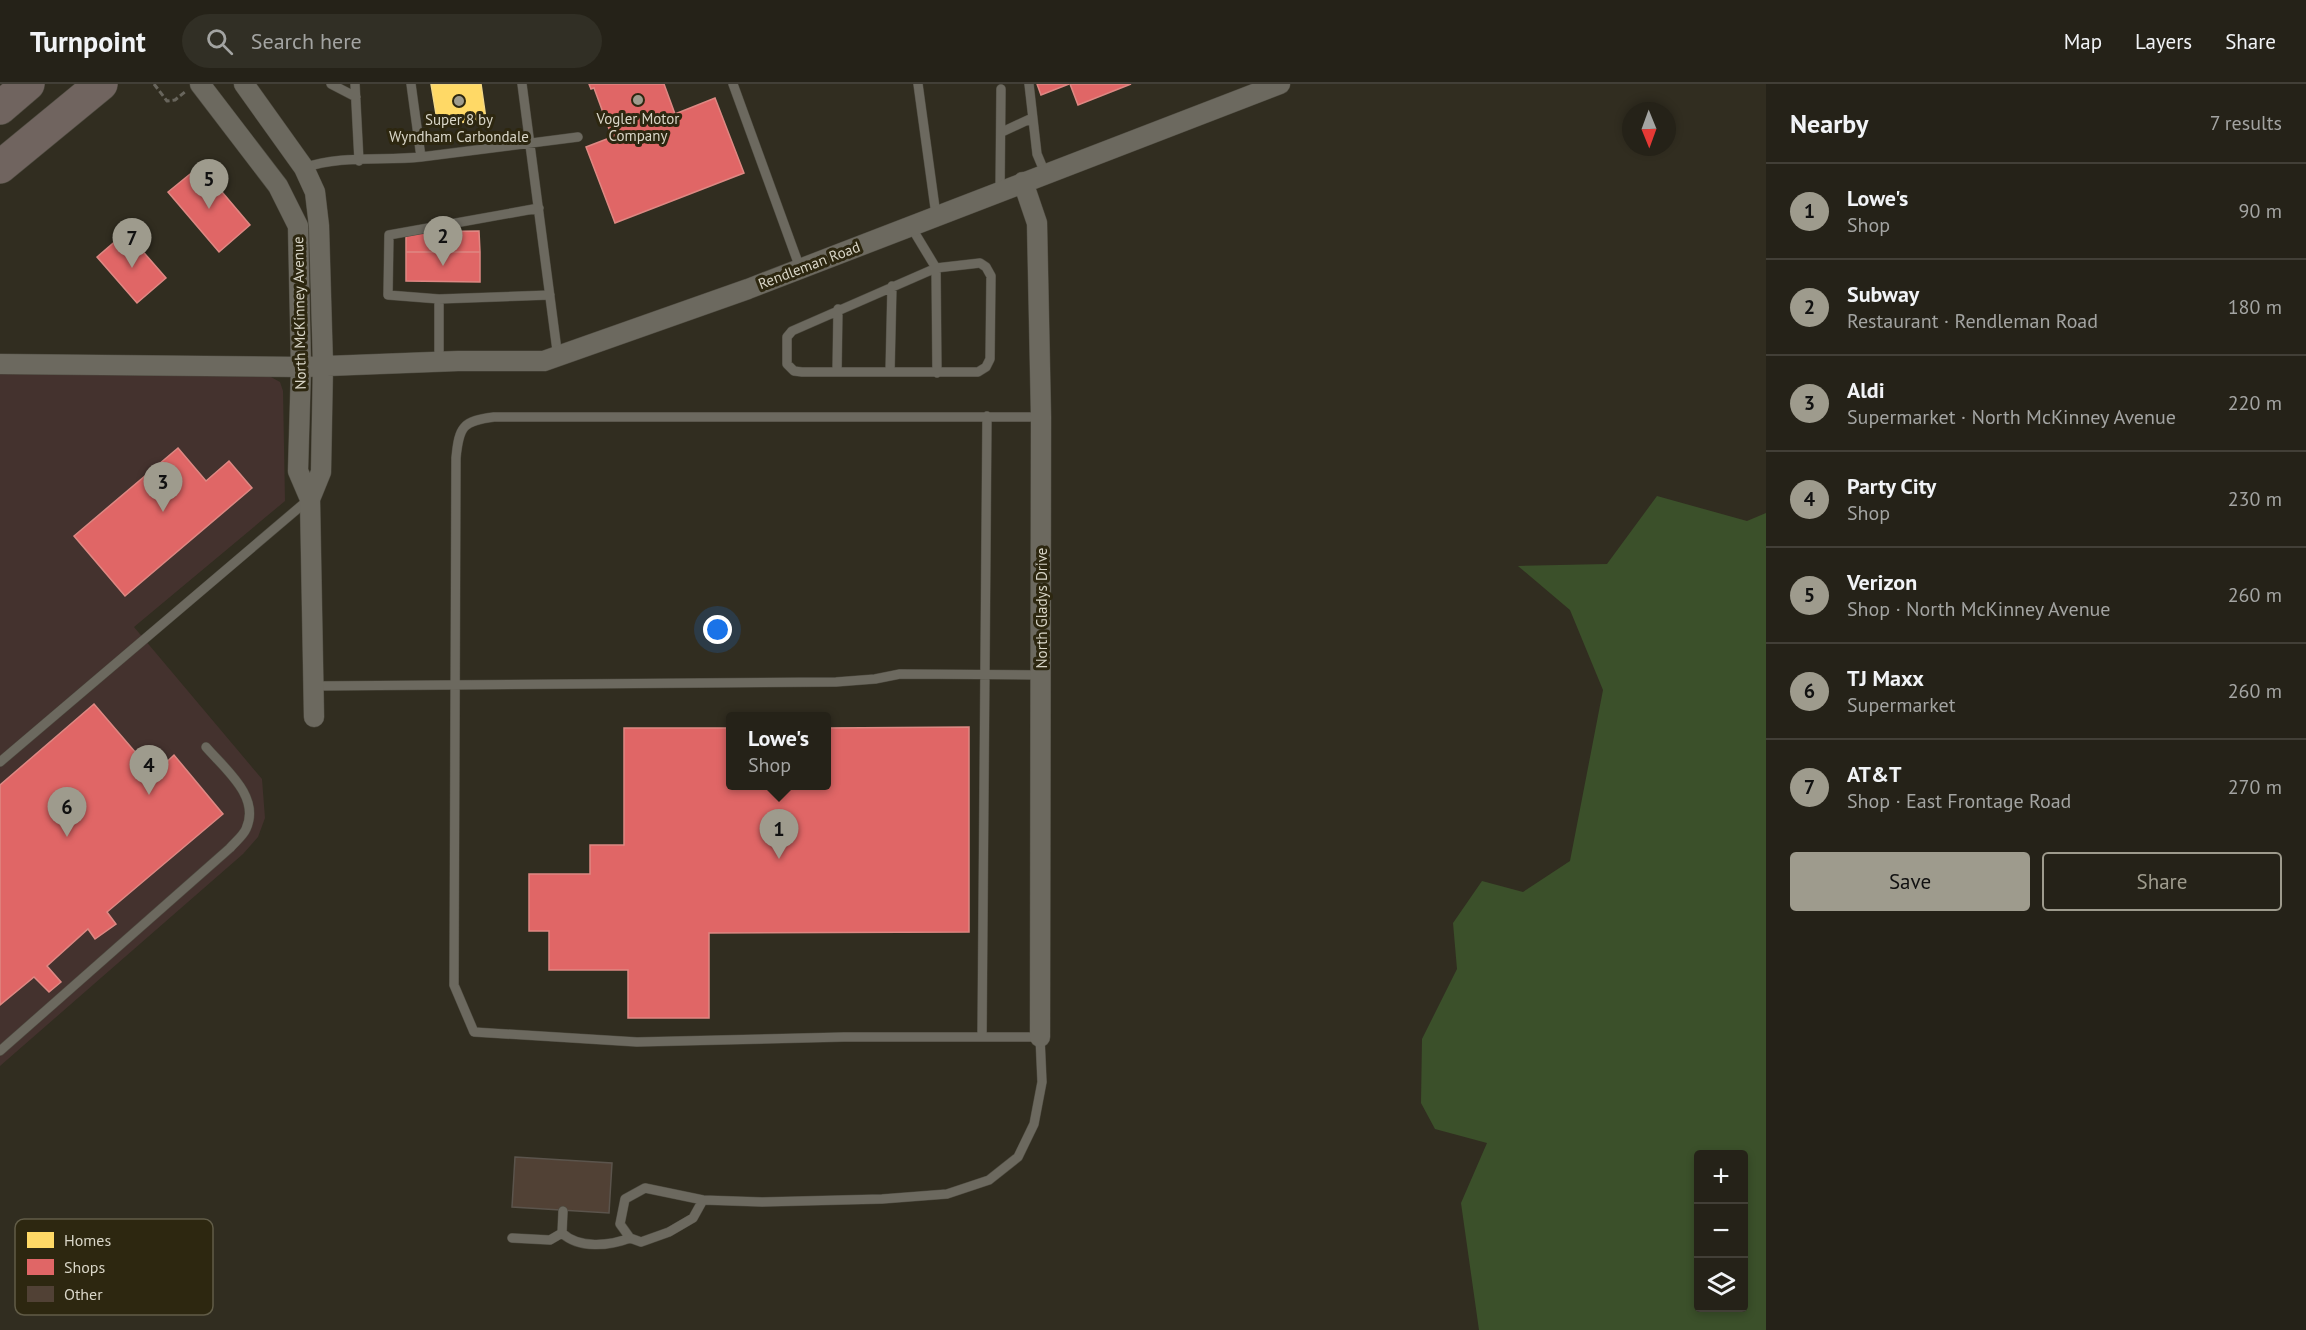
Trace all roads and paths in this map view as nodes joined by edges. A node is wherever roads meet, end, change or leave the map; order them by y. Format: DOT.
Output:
graph roads {
  1 [pos="28,84"];
  2 [pos="101,84"];
  3 [pos="154,84"];
  4 [pos="200,84"];
  5 [pos="244,84"];
  6 [pos="331,84"];
  7 [pos="355,84"];
  8 [pos="411,84"];
  9 [pos="522,84"];
  10 [pos="733,84"];
  11 [pos="918,84"];
  12 [pos="1029,84"];
  13 [pos="1280,84"];
  14 [pos="1002,89"];
  15 [pos="182,94"];
  16 [pos="356,97"];
  17 [pos="0,108"];
  18 [pos="1032,118"];
  19 [pos="1002,132"];
  20 [pos="578,137"];
  21 [pos="531,144"];
  22 [pos="421,156"];
  23 [pos="358,161"];
  24 [pos="0,167"];
  25 [pos="303,168"];
  26 [pos="1045,173"];
  27 [pos="1023,182"];
  28 [pos="1000,190"];
  29 [pos="539,208"];
  30 [pos="936,215"];
  31 [pos="910,225"];
  32 [pos="800,268"];
  33 [pos="936,268"];
  34 [pos="892,286"];
  35 [pos="550,295"];
  36 [pos="439,299"];
  37 [pos="838,309"];
  38 [pos="558,358"];
  39 [pos="439,361"];
  40 [pos="0,364"];
  41 [pos="323,365"];
  42 [pos="301,367"];
  43 [pos="837,372"];
  44 [pos="890,372"];
  45 [pos="937,373"];
  46 [pos="987,416"];
  47 [pos="1041,417"];
  48 [pos="310,499"];
  49 [pos="986,674"];
  50 [pos="1041,675"];
  51 [pos="457,683"];
  52 [pos="314,686"];
  53 [pos="314,717"];
  54 [pos="206,747"];
  55 [pos="0,762"];
  56 [pos="982,1037"];
  57 [pos="1040,1037"];
  58 [pos="0,1051"];
  59 [pos="703,1200"];
  60 [pos="563,1211"];
  61 [pos="562,1233"];
  62 [pos="512,1238"];
  63 [pos="630,1238"];
  1 -- 17 [label="highway"];
  2 -- 24 [label="highway"];
  3 -- 15 [label="path"];
  4 -- 42 [label="street, North McKinney Avenue"];
  5 -- 25 [label="street, North McKinney Avenue"];
  6 -- 16 [label="lane"];
  7 -- 16 [label="lane"];
  8 -- 22 [label="lane"];
  9 -- 21 [label="lane"];
  10 -- 32 [label="lane"];
  11 -- 30 [label="lane"];
  12 -- 18 [label="lane"];
  13 -- 26 [label="street, Rendleman Road"];
  14 -- 19 [label="lane"];
  16 -- 23 [label="lane"];
  18 -- 19 [label="lane"];
  18 -- 26 [label="lane"];
  19 -- 28 [label="lane"];
  20 -- 21 [label="lane"];
  21 -- 22 [label="lane"];
  21 -- 29 [label="lane"];
  22 -- 23 [label="lane"];
  23 -- 25 [label="lane"];
  25 -- 41 [label="street, North McKinney Avenue"];
  26 -- 27 [label="street, Rendleman Road"];
  27 -- 28 [label="street, Rendleman Road"];
  27 -- 47 [label="street, North Gladys Drive"];
  28 -- 30 [label="street, Rendleman Road"];
  29 -- 35 [label="lane"];
  29 -- 36 [label="lane"];
  30 -- 31 [label="street, Rendleman Road"];
  31 -- 32 [label="street, Rendleman Road"];
  31 -- 33 [label="lane"];
  32 -- 38 [label="street, Rendleman Road"];
  33 -- 34 [label="lane"];
  33 -- 45 [label="lane"];
  33 -- 45 [label="lane"];
  34 -- 37 [label="lane"];
  34 -- 44 [label="lane"];
  35 -- 36 [label="lane"];
  35 -- 38 [label="lane"];
  36 -- 39 [label="lane"];
  37 -- 43 [label="lane"];
  37 -- 43 [label="lane"];
  38 -- 39 [label="street, Rendleman Road"];
  39 -- 41 [label="street, Rendleman Road"];
  40 -- 42 [label="street, Rendleman Road"];
  41 -- 42 [label="street, Rendleman Road"];
  41 -- 48 [label="street, North McKinney Avenue"];
  42 -- 48 [label="street, North McKinney Avenue"];
  43 -- 44 [label="lane"];
  44 -- 45 [label="lane"];
  46 -- 47 [label="lane"];
  46 -- 49 [label="lane"];
  46 -- 51 [label="lane"];
  47 -- 50 [label="street, North Gladys Drive"];
  48 -- 52 [label="street, North McKinney Avenue"];
  48 -- 55 [label="lane"];
  49 -- 50 [label="lane"];
  49 -- 51 [label="lane"];
  49 -- 56 [label="lane"];
  50 -- 57 [label="street, North Gladys Drive"];
  51 -- 52 [label="lane"];
  51 -- 56 [label="lane"];
  52 -- 53 [label="street, North McKinney Avenue"];
  54 -- 58 [label="lane"];
  56 -- 57 [label="lane"];
  57 -- 59 [label="lane"];
  59 -- 63 [label="lane"];
  59 -- 63 [label="lane"];
  60 -- 61 [label="lane"];
  61 -- 62 [label="lane"];
  61 -- 63 [label="lane"];
}
